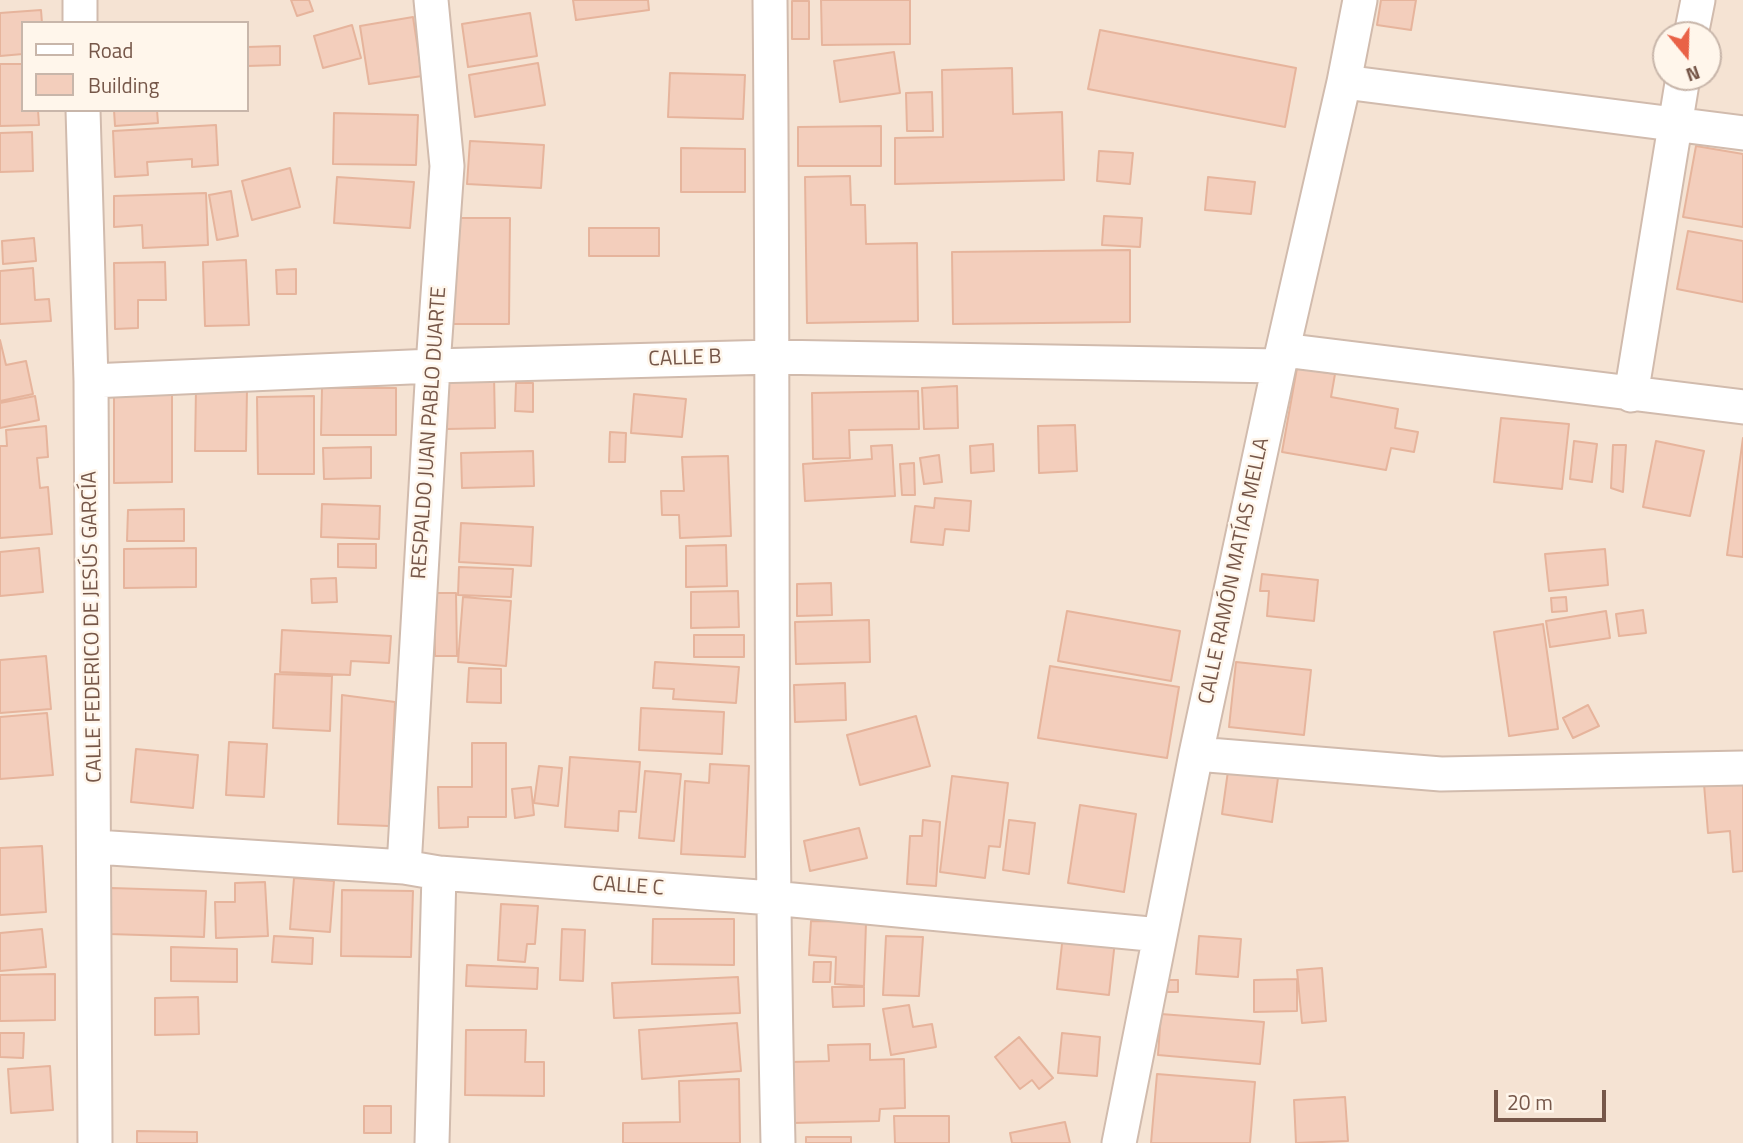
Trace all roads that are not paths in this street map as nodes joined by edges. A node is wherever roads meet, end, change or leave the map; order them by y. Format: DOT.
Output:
graph roads {
  1 [pos="80,0"];
  2 [pos="431,0"];
  3 [pos="770,0"];
  4 [pos="1360,0"];
  5 [pos="1698,0"];
  6 [pos="80,21"];
  7 [pos="1694,21"];
  8 [pos="1344,82"];
  9 [pos="1680,91"];
  10 [pos="83,112"];
  11 [pos="1673,124"];
  12 [pos="1743,133"];
  13 [pos="773,357"];
  14 [pos="1281,358"];
  15 [pos="433,366"];
  16 [pos="91,381"];
  17 [pos="1630,394"];
  18 [pos="1743,407"];
  19 [pos="1196,754"];
  20 [pos="1743,768"];
  21 [pos="95,847"];
  22 [pos="404,867"];
  23 [pos="439,873"];
  24 [pos="772,898"];
  25 [pos="1160,935"];
  26 [pos="95,1143"];
  27 [pos="432,1143"];
  28 [pos="778,1143"];
  29 [pos="1119,1143"];
  1 -- 6 [label="street"];
  2 -- 15 [label="street, RESPALDO JUAN PABLO DUARTE"];
  3 -- 13 [label="street"];
  4 -- 8 [label="street, CALLE RAMÓN MATÍAS MELLA"];
  5 -- 7 [label="street"];
  8 -- 11 [label="street"];
  8 -- 14 [label="street, CALLE RAMÓN MATÍAS MELLA"];
  9 -- 11 [label="street"];
  10 -- 16 [label="street, CALLE FEDERICO DE JESÚS GARCÍA"];
  11 -- 12 [label="street"];
  11 -- 17 [label="street"];
  13 -- 14 [label="street, CALLE B"];
  13 -- 15 [label="street, CALLE B"];
  13 -- 24 [label="street"];
  14 -- 17 [label="street, CALLE B"];
  14 -- 19 [label="street, CALLE RAMÓN MATÍAS MELLA"];
  15 -- 16 [label="street, CALLE B"];
  15 -- 22 [label="street, RESPALDO JUAN PABLO DUARTE"];
  16 -- 21 [label="street, CALLE FEDERICO DE JESÚS GARCÍA"];
  17 -- 18 [label="street, CALLE B"];
  19 -- 20 [label="street"];
  19 -- 25 [label="street, CALLE RAMÓN MATÍAS MELLA"];
  21 -- 22 [label="street, CALLE C"];
  21 -- 26 [label="street, CALLE FEDERICO DE JESÚS GARCÍA"];
  22 -- 23 [label="street, CALLE C"];
  23 -- 24 [label="street, CALLE C"];
  23 -- 27 [label="street"];
  24 -- 25 [label="street, CALLE C"];
  24 -- 28 [label="street"];
  25 -- 29 [label="street, CALLE RAMÓN MATÍAS MELLA"];
}
